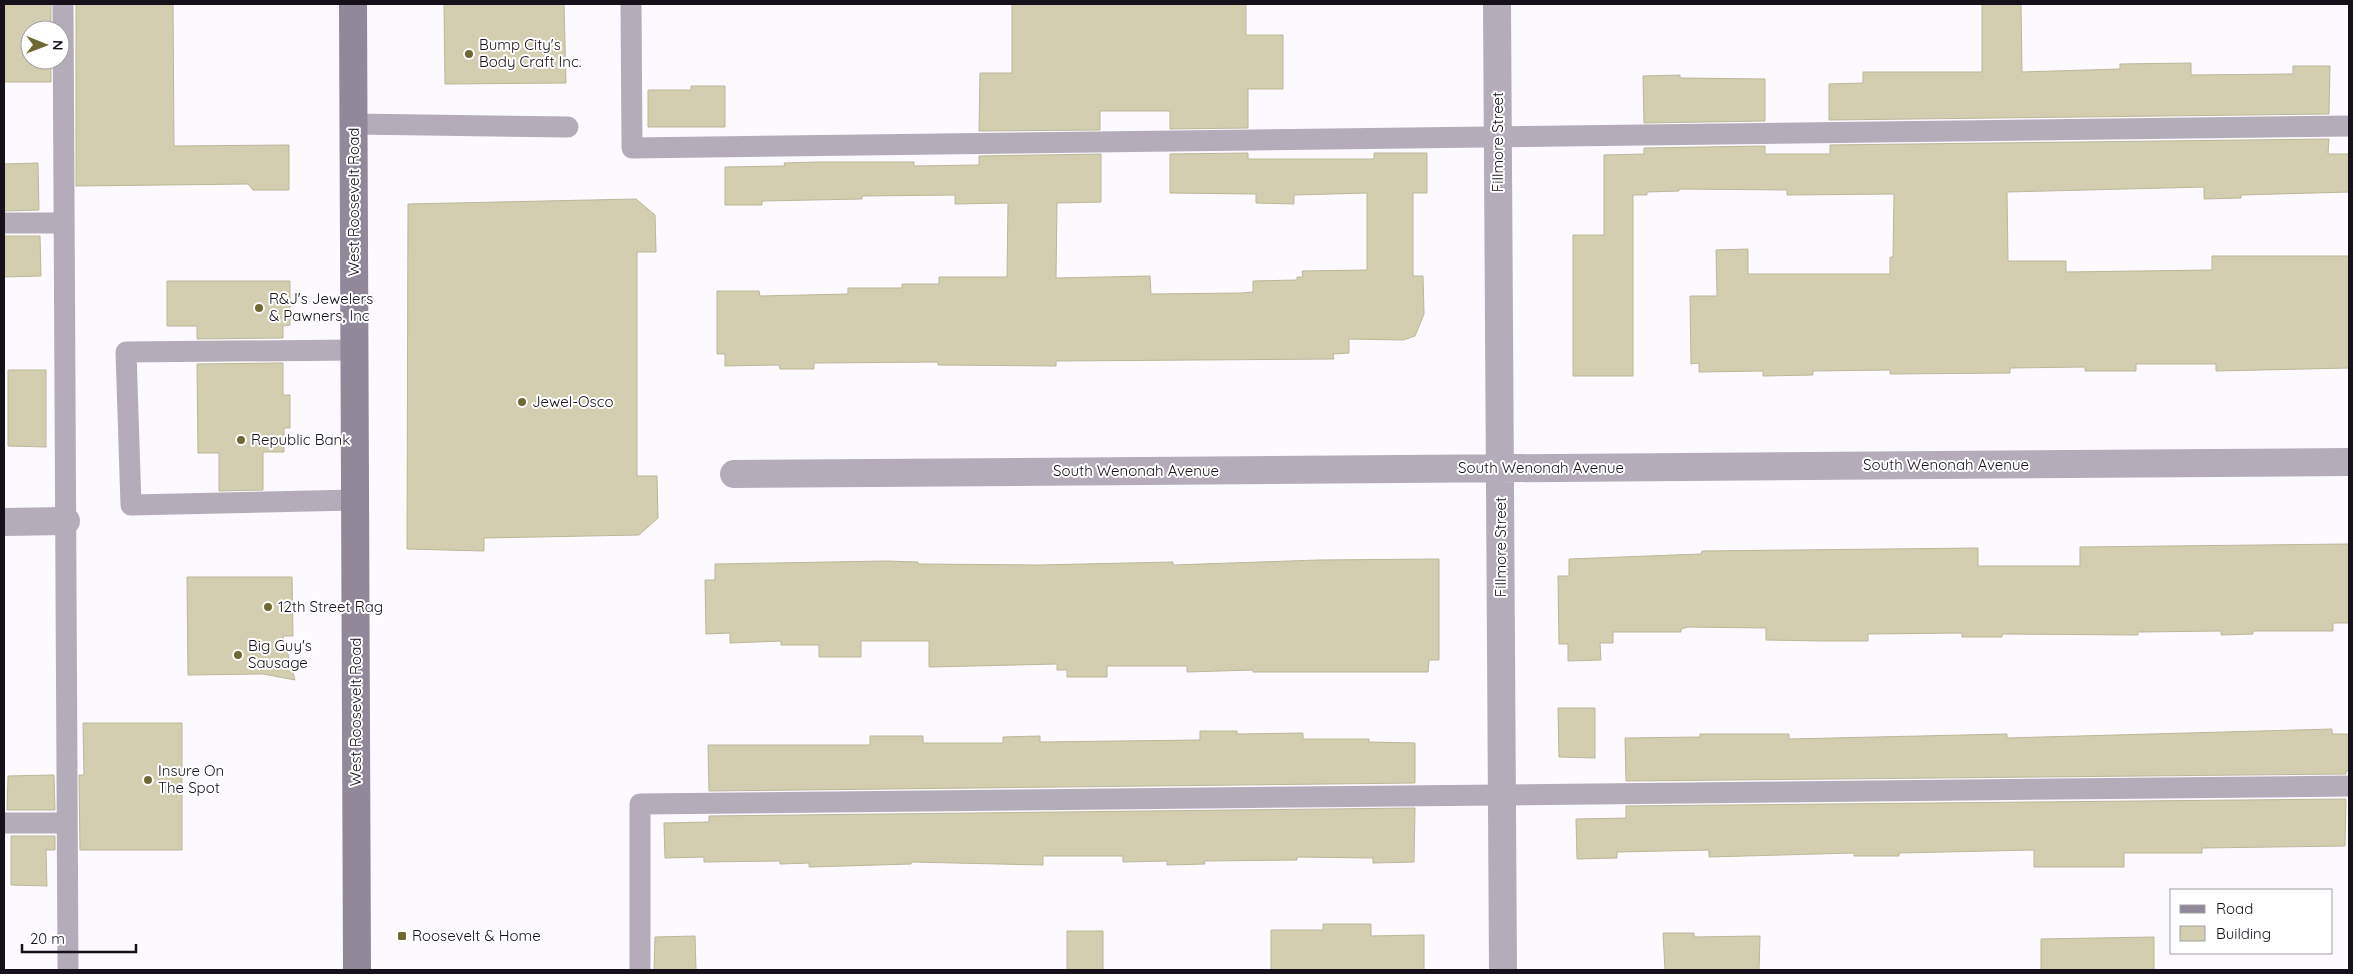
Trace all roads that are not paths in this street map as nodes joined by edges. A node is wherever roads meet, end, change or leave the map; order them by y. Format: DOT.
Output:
graph roads {
  1 [pos="63,4"];
  2 [pos="353,4"];
  3 [pos="631,4"];
  4 [pos="1497,4"];
  5 [pos="354,124"];
  6 [pos="2349,126"];
  7 [pos="568,127"];
  8 [pos="1498,137"];
  9 [pos="4,223"];
  10 [pos="64,223"];
  11 [pos="355,350"];
  12 [pos="2349,462"];
  13 [pos="1500,469"];
  14 [pos="734,474"];
  15 [pos="355,500"];
  16 [pos="66,521"];
  17 [pos="4,522"];
  18 [pos="2349,786"];
  19 [pos="1502,796"];
  20 [pos="4,823"];
  21 [pos="67,823"];
  22 [pos="68,970"];
  23 [pos="357,970"];
  24 [pos="640,970"];
  25 [pos="1503,970"];
  1 -- 10 [label="lane"];
  2 -- 5 [label="main road, West Roosevelt Road"];
  3 -- 8 [label="lane"];
  4 -- 8 [label="street, Fillmore Street"];
  5 -- 7 [label="lane"];
  5 -- 11 [label="main road, West Roosevelt Road"];
  6 -- 8 [label="lane"];
  8 -- 13 [label="street, Fillmore Street"];
  9 -- 10 [label="lane"];
  10 -- 16 [label="lane"];
  11 -- 15 [label="main road, West Roosevelt Road"];
  11 -- 15 [label="lane"];
  12 -- 13 [label="street, South Wenonah Avenue"];
  13 -- 14 [label="street, South Wenonah Avenue"];
  13 -- 19 [label="street, Fillmore Street"];
  15 -- 23 [label="main road, West Roosevelt Road"];
  16 -- 17 [label="street"];
  16 -- 21 [label="lane"];
  18 -- 19 [label="lane"];
  19 -- 24 [label="lane"];
  19 -- 25 [label="street, Fillmore Street"];
  20 -- 21 [label="lane"];
  21 -- 22 [label="lane"];
}
